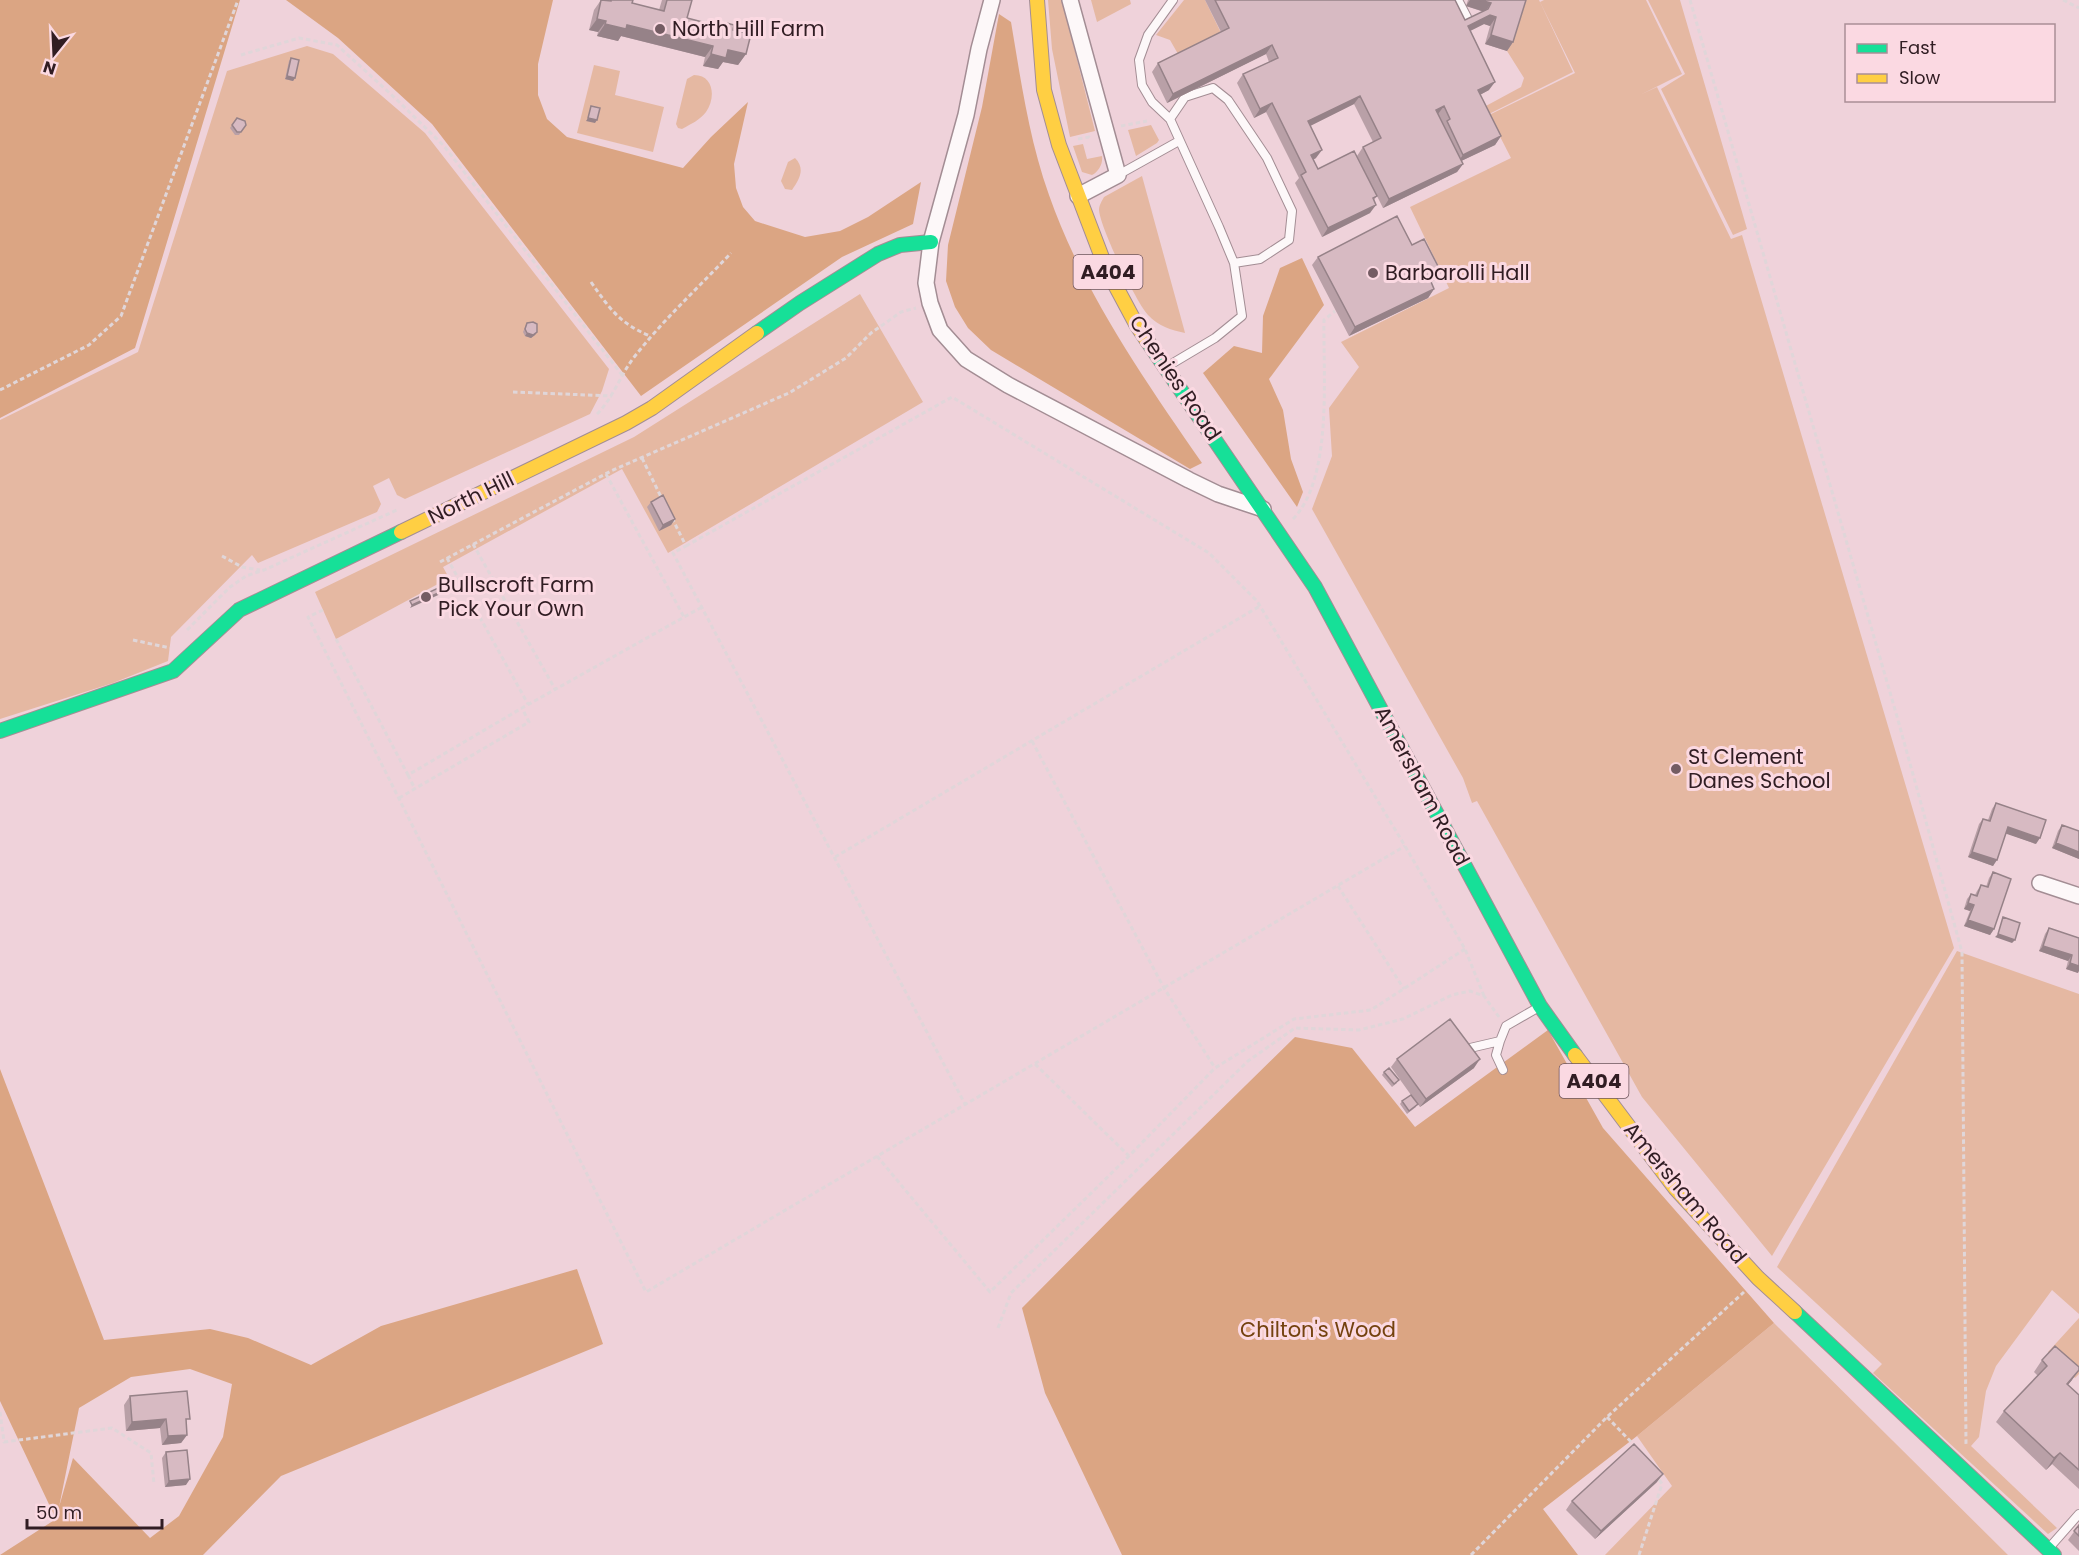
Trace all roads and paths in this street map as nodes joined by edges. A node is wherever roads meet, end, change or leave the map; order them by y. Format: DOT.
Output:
graph roads {
  1 [pos="238,0"];
  2 [pos="993,0"];
  3 [pos="1037,0"];
  4 [pos="1070,0"];
  5 [pos="1173,0"];
  6 [pos="1458,0"];
  7 [pos="1690,0"];
  8 [pos="2063,0"];
  9 [pos="2079,8"];
  10 [pos="1467,17"];
  11 [pos="241,55"];
  12 [pos="1170,119"];
  13 [pos="1147,121"];
  14 [pos="1119,126"];
  15 [pos="1076,140"];
  16 [pos="1179,141"];
  17 [pos="1092,144"];
  18 [pos="1118,175"];
  19 [pos="1078,196"];
  20 [pos="931,242"];
  21 [pos="731,253"];
  22 [pos="1234,263"];
  23 [pos="591,282"];
  24 [pos="930,303"];
  25 [pos="1335,310"];
  26 [pos="650,336"];
  27 [pos="1167,366"];
  28 [pos="622,375"];
  29 [pos="0,390"];
  30 [pos="513,392"];
  31 [pos="612,396"];
  32 [pos="592,420"];
  33 [pos="642,458"];
  34 [pos="606,474"];
  35 [pos="404,507"];
  36 [pos="666,507"];
  37 [pos="1263,509"];
  38 [pos="671,517"];
  39 [pos="1279,534"];
  40 [pos="473,544"];
  41 [pos="686,546"];
  42 [pos="222,556"];
  43 [pos="447,558"];
  44 [pos="440,562"];
  45 [pos="264,570"];
  46 [pos="1260,606"];
  47 [pos="702,607"];
  48 [pos="323,610"];
  49 [pos="684,617"];
  50 [pos="185,633"];
  51 [pos="132,639"];
  52 [pos="336,639"];
  53 [pos="177,640"];
  54 [pos="555,689"];
  55 [pos="528,704"];
  56 [pos="522,708"];
  57 [pos="0,731"];
  58 [pos="1032,741"];
  59 [pos="408,775"];
  60 [pos="415,789"];
  61 [pos="399,799"];
  62 [pos="1405,846"];
  63 [pos="835,857"];
  64 [pos="2040,883"];
  65 [pos="1338,886"];
  66 [pos="2079,896"];
  67 [pos="1465,950"];
  68 [pos="1164,988"];
  69 [pos="1404,989"];
  70 [pos="1484,996"];
  71 [pos="1540,1006"];
  72 [pos="1506,1026"];
  73 [pos="1500,1041"];
  74 [pos="1470,1048"];
  75 [pos="1035,1064"];
  76 [pos="1215,1068"];
  77 [pos="1503,1070"];
  78 [pos="965,1104"];
  79 [pos="877,1156"];
  80 [pos="1129,1156"];
  81 [pos="1758,1278"];
  82 [pos="998,1328"];
  83 [pos="0,1412"];
  84 [pos="1607,1417"];
  85 [pos="1636,1447"];
  86 [pos="1656,1474"];
  87 [pos="1966,1474"];
  88 [pos="154,1484"];
  89 [pos="2079,1514"];
  90 [pos="2051,1552"];
  91 [pos="1640,1554"];
  92 [pos="1471,1555"];
  1 -- 29 [label="path"];
  2 -- 20 [label="street"];
  3 -- 19 [label="main road, Chenies Road / A404"];
  4 -- 18 [label="street"];
  5 -- 12 [label="lane"];
  6 -- 10 [label="lane"];
  7 -- 87 [label="path"];
  8 -- 9 [label="path"];
  11 -- 28 [label="path"];
  12 -- 16 [label="lane"];
  12 -- 22 [label="lane"];
  13 -- 14 [label="path"];
  15 -- 17 [label="path"];
  16 -- 18 [label="lane"];
  16 -- 22 [label="lane"];
  18 -- 19 [label="street"];
  19 -- 27 [label="main road, Chenies Road / A404"];
  20 -- 24 [label="street"];
  20 -- 57 [label="main road, North Hill"];
  21 -- 26 [label="path"];
  22 -- 27 [label="lane"];
  23 -- 26 [label="path"];
  24 -- 33 [label="path"];
  24 -- 37 [label="street"];
  25 -- 39 [label="path"];
  26 -- 28 [label="path"];
  27 -- 37 [label="main road, Chenies Road / A404"];
  28 -- 31 [label="path"];
  30 -- 31 [label="path"];
  31 -- 32 [label="path"];
  33 -- 34 [label="path"];
  33 -- 36 [label="path"];
  34 -- 40 [label="path"];
  34 -- 49 [label="path"];
  35 -- 45 [label="path"];
  37 -- 39 [label="main road, Amersham Road / A404"];
  38 -- 41 [label="path"];
  39 -- 71 [label="main road, Amersham Road / A404"];
  40 -- 43 [label="path"];
  40 -- 54 [label="path"];
  41 -- 46 [label="path"];
  41 -- 47 [label="path"];
  42 -- 45 [label="path"];
  43 -- 44 [label="path"];
  43 -- 55 [label="path"];
  45 -- 50 [label="path"];
  46 -- 58 [label="path"];
  46 -- 62 [label="path"];
  47 -- 49 [label="path"];
  47 -- 63 [label="path"];
  48 -- 61 [label="path"];
  49 -- 54 [label="path"];
  51 -- 53 [label="path"];
  52 -- 59 [label="path"];
  54 -- 55 [label="path"];
  55 -- 56 [label="path"];
  56 -- 59 [label="path"];
  56 -- 60 [label="path"];
  58 -- 63 [label="path"];
  58 -- 68 [label="path"];
  59 -- 60 [label="path"];
  60 -- 61 [label="path"];
  61 -- 79 [label="path"];
  62 -- 65 [label="path"];
  62 -- 67 [label="path"];
  63 -- 78 [label="path"];
  64 -- 66 [label="street"];
  65 -- 68 [label="path"];
  65 -- 69 [label="path"];
  67 -- 69 [label="path"];
  67 -- 70 [label="path"];
  68 -- 75 [label="path"];
  68 -- 76 [label="path"];
  69 -- 76 [label="path"];
  70 -- 72 [label="path"];
  70 -- 82 [label="path"];
  71 -- 72 [label="lane"];
  71 -- 81 [label="main road, Amersham Road / A404"];
  72 -- 73 [label="lane"];
  73 -- 74 [label="lane"];
  73 -- 77 [label="lane"];
  75 -- 78 [label="path"];
  75 -- 80 [label="path"];
  76 -- 80 [label="path"];
  78 -- 79 [label="path"];
  79 -- 80 [label="path"];
  81 -- 84 [label="path"];
  81 -- 87 [label="main road, Amersham Road / A404"];
  83 -- 88 [label="path"];
  84 -- 85 [label="path"];
  84 -- 92 [label="path"];
  86 -- 91 [label="path"];
  87 -- 90 [label="main road, Amersham Road / A404"];
  89 -- 90 [label="lane"];
}
